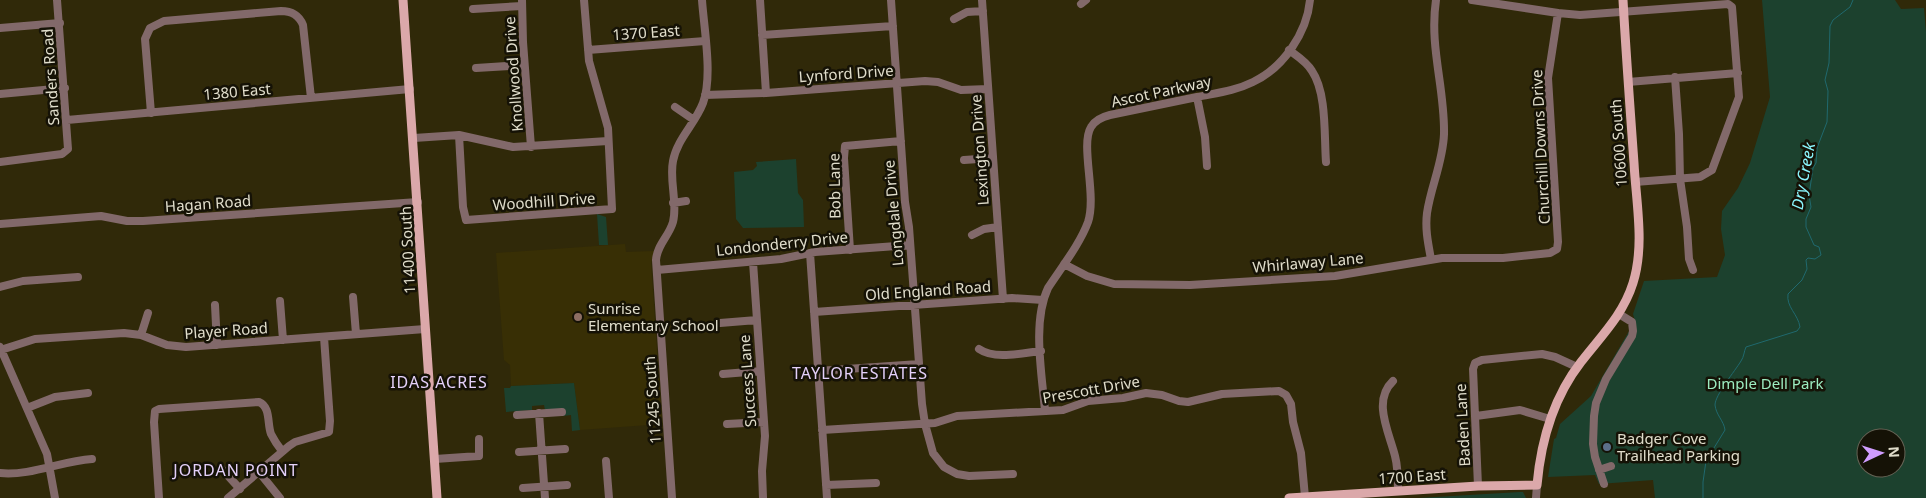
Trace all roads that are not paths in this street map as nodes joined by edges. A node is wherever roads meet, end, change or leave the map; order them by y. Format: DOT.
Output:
graph roads {
  1 [pos="57,0"];
  2 [pos="403,0"];
  3 [pos="584,0"];
  4 [pos="702,0"];
  5 [pos="760,0"];
  6 [pos="891,0"];
  7 [pos="982,0"];
  8 [pos="1310,0"];
  9 [pos="1436,0"];
  10 [pos="1472,0"];
  11 [pos="1623,0"];
  12 [pos="522,3"];
  13 [pos="472,9"];
  14 [pos="983,11"];
  15 [pos="1624,12"];
  16 [pos="1558,13"];
  17 [pos="954,18"];
  18 [pos="60,23"];
  19 [pos="893,26"];
  20 [pos="0,28"];
  21 [pos="762,35"];
  22 [pos="705,42"];
  23 [pos="588,50"];
  24 [pos="1289,50"];
  25 [pos="524,65"];
  26 [pos="476,68"];
  27 [pos="1738,73"];
  28 [pos="1675,78"];
  29 [pos="1628,82"];
  30 [pos="896,83"];
  31 [pos="65,88"];
  32 [pos="988,88"];
  33 [pos="410,89"];
  34 [pos="766,93"];
  35 [pos="0,94"];
  36 [pos="705,95"];
  37 [pos="1197,97"];
  38 [pos="311,98"];
  39 [pos="675,107"];
  40 [pos="151,113"];
  41 [pos="67,120"];
  42 [pos="694,120"];
  43 [pos="459,135"];
  44 [pos="414,138"];
  45 [pos="608,141"];
  46 [pos="901,141"];
  47 [pos="530,146"];
  48 [pos="993,158"];
  49 [pos="964,160"];
  50 [pos="0,162"];
  51 [pos="1326,162"];
  52 [pos="1207,166"];
  53 [pos="1680,179"];
  54 [pos="1635,182"];
  55 [pos="686,201"];
  56 [pos="418,202"];
  57 [pos="673,202"];
  58 [pos="0,224"];
  59 [pos="998,227"];
  60 [pos="972,235"];
  61 [pos="910,245"];
  62 [pos="1557,249"];
  63 [pos="850,250"];
  64 [pos="810,253"];
  65 [pos="1431,259"];
  66 [pos="753,262"];
  67 [pos="1064,264"];
  68 [pos="656,270"];
  69 [pos="1693,270"];
  70 [pos="78,277"];
  71 [pos="0,287"];
  72 [pos="353,297"];
  73 [pos="1003,299"];
  74 [pos="1043,300"];
  75 [pos="280,301"];
  76 [pos="915,305"];
  77 [pos="214,306"];
  78 [pos="814,312"];
  79 [pos="148,313"];
  80 [pos="1619,314"];
  81 [pos="757,320"];
  82 [pos="720,323"];
  83 [pos="426,329"];
  84 [pos="356,334"];
  85 [pos="141,335"];
  86 [pos="324,336"];
  87 [pos="282,340"];
  88 [pos="217,345"];
  89 [pos="1,349"];
  90 [pos="979,349"];
  91 [pos="1041,352"];
  92 [pos="919,364"];
  93 [pos="1577,367"];
  94 [pos="760,371"];
  95 [pos="818,371"];
  96 [pos="723,374"];
  97 [pos="1393,381"];
  98 [pos="88,393"];
  99 [pos="27,408"];
  100 [pos="1045,411"];
  101 [pos="562,412"];
  102 [pos="539,413"];
  103 [pos="517,415"];
  104 [pos="1476,416"];
  105 [pos="1550,419"];
  106 [pos="764,422"];
  107 [pos="727,424"];
  108 [pos="925,424"];
  109 [pos="822,430"];
  110 [pos="479,439"];
  111 [pos="564,449"];
  112 [pos="542,450"];
  113 [pos="282,451"];
  114 [pos="520,452"];
  115 [pos="92,458"];
  116 [pos="435,460"];
  117 [pos="606,461"];
  118 [pos="50,466"];
  119 [pos="1611,466"];
  120 [pos="221,468"];
  121 [pos="1599,470"];
  122 [pos="259,472"];
  123 [pos="0,473"];
  124 [pos="1013,474"];
  125 [pos="876,483"];
  126 [pos="1604,484"];
  127 [pos="567,485"];
  128 [pos="826,485"];
  129 [pos="1537,485"];
  130 [pos="1478,486"];
  131 [pos="544,487"];
  132 [pos="523,488"];
  133 [pos="240,489"];
  134 [pos="1398,491"];
  135 [pos="1305,497"];
  136 [pos="55,498"];
  137 [pos="159,498"];
  138 [pos="228,498"];
  139 [pos="280,498"];
  140 [pos="437,498"];
  141 [pos="545,498"];
  142 [pos="609,498"];
  143 [pos="672,498"];
  144 [pos="764,498"];
  145 [pos="827,498"];
  146 [pos="1289,498"];
  147 [pos="1536,498"];
  1 -- 18 [label="street, Sanders Road"];
  2 -- 33 [label="main road, 11400 South"];
  3 -- 23 [label="street, Woodhill Drive"];
  4 -- 22 [label="street, 11245 South"];
  5 -- 21 [label="street"];
  6 -- 19 [label="street, Longdale Drive"];
  7 -- 14 [label="street, Lexington Drive"];
  8 -- 24 [label="street, Ascot Parkway"];
  9 -- 65 [label="street"];
  10 -- 16 [label="street"];
  11 -- 15 [label="main road, 10600 South"];
  12 -- 13 [label="street"];
  12 -- 25 [label="street, Knollwood Drive"];
  14 -- 17 [label="street"];
  14 -- 32 [label="street, Lexington Drive"];
  15 -- 16 [label="street"];
  15 -- 27 [label="street"];
  15 -- 29 [label="main road, 10600 South"];
  16 -- 62 [label="street, Churchill Downs Drive"];
  18 -- 20 [label="street"];
  18 -- 31 [label="street, Sanders Road"];
  19 -- 21 [label="street"];
  19 -- 30 [label="street, Longdale Drive"];
  21 -- 34 [label="street"];
  22 -- 23 [label="street, 1370 East"];
  22 -- 36 [label="street, 11245 South"];
  23 -- 45 [label="street, Woodhill Drive"];
  24 -- 37 [label="street, Ascot Parkway"];
  24 -- 51 [label="street"];
  25 -- 26 [label="street"];
  25 -- 47 [label="street, Knollwood Drive"];
  27 -- 28 [label="street"];
  27 -- 53 [label="street"];
  28 -- 29 [label="street"];
  28 -- 53 [label="street"];
  29 -- 54 [label="main road, 10600 South"];
  30 -- 32 [label="street, Lynford Drive"];
  30 -- 34 [label="street, Lynford Drive"];
  30 -- 46 [label="street, Longdale Drive"];
  31 -- 35 [label="street"];
  31 -- 41 [label="street, Sanders Road"];
  32 -- 48 [label="street, Lexington Drive"];
  33 -- 38 [label="street, 1380 East"];
  33 -- 44 [label="main road, 11400 South"];
  34 -- 36 [label="street, Lynford Drive"];
  36 -- 42 [label="street, 11245 South"];
  37 -- 52 [label="street"];
  37 -- 67 [label="street, Ascot Parkway"];
  38 -- 40 [label="street, 1380 East"];
  38 -- 40 [label="street"];
  39 -- 42 [label="street"];
  40 -- 41 [label="street, 1380 East"];
  41 -- 50 [label="street, Sanders Road"];
  42 -- 57 [label="street, 11245 South"];
  43 -- 44 [label="street"];
  43 -- 45 [label="street, Woodhill Drive"];
  43 -- 47 [label="street"];
  44 -- 56 [label="main road, 11400 South"];
  45 -- 47 [label="street"];
  46 -- 61 [label="street, Longdale Drive"];
  46 -- 63 [label="street, Bob Lane"];
  48 -- 49 [label="street"];
  48 -- 59 [label="street, Lexington Drive"];
  53 -- 54 [label="street"];
  53 -- 69 [label="street"];
  54 -- 80 [label="main road, 10600 South"];
  55 -- 57 [label="street"];
  56 -- 58 [label="street, Hagan Road"];
  56 -- 83 [label="main road, 11400 South"];
  57 -- 68 [label="street, 11245 South"];
  59 -- 60 [label="street"];
  59 -- 73 [label="street, Lexington Drive"];
  61 -- 63 [label="street, Londonderry Drive"];
  61 -- 76 [label="street, Longdale Drive"];
  62 -- 65 [label="street, Whirlaway Lane"];
  63 -- 64 [label="street, Londonderry Drive"];
  64 -- 66 [label="street, Londonderry Drive"];
  64 -- 78 [label="street"];
  65 -- 67 [label="street, Whirlaway Lane"];
  66 -- 68 [label="street, Londonderry Drive"];
  66 -- 81 [label="street, Success Lane"];
  67 -- 74 [label="street, Ascot Parkway"];
  68 -- 143 [label="street, 11245 South"];
  70 -- 71 [label="street"];
  72 -- 84 [label="street"];
  73 -- 74 [label="street, Old England Road"];
  73 -- 76 [label="street, Old England Road"];
  74 -- 91 [label="street, Ascot Parkway"];
  75 -- 87 [label="street"];
  76 -- 78 [label="street, Old England Road"];
  76 -- 92 [label="street, Longdale Drive"];
  77 -- 88 [label="street"];
  78 -- 95 [label="street"];
  79 -- 85 [label="street"];
  80 -- 93 [label="main road, 10600 South"];
  80 -- 121 [label="street"];
  81 -- 82 [label="street"];
  81 -- 94 [label="street, Success Lane"];
  83 -- 84 [label="street, Player Road"];
  83 -- 116 [label="main road, 11400 South"];
  84 -- 86 [label="street, Player Road"];
  85 -- 88 [label="street, Player Road"];
  85 -- 89 [label="street, Player Road"];
  86 -- 87 [label="street, Player Road"];
  86 -- 113 [label="street"];
  87 -- 88 [label="street, Player Road"];
  89 -- 99 [label="street"];
  90 -- 91 [label="street"];
  91 -- 100 [label="street, Ascot Parkway"];
  92 -- 95 [label="street"];
  92 -- 108 [label="street, Longdale Drive"];
  93 -- 104 [label="street, Baden Lane"];
  93 -- 105 [label="main road, 10600 South"];
  94 -- 96 [label="street"];
  94 -- 106 [label="street, Success Lane"];
  95 -- 109 [label="street"];
  97 -- 134 [label="street"];
  98 -- 99 [label="street"];
  99 -- 118 [label="street"];
  100 -- 108 [label="street, Prescott Drive"];
  100 -- 135 [label="street, Prescott Drive"];
  101 -- 102 [label="street"];
  102 -- 103 [label="street"];
  102 -- 112 [label="street"];
  104 -- 105 [label="street"];
  104 -- 130 [label="street, Baden Lane"];
  105 -- 129 [label="main road, 10600 South"];
  106 -- 107 [label="street"];
  106 -- 144 [label="street, Success Lane"];
  108 -- 109 [label="street, Prescott Drive"];
  108 -- 124 [label="street, Longdale Drive"];
  109 -- 128 [label="street"];
  110 -- 116 [label="street"];
  111 -- 112 [label="street"];
  112 -- 114 [label="street"];
  112 -- 131 [label="street"];
  113 -- 122 [label="street"];
  113 -- 137 [label="street"];
  115 -- 118 [label="street"];
  116 -- 140 [label="main road, 11400 South"];
  117 -- 142 [label="street"];
  118 -- 123 [label="street"];
  118 -- 136 [label="street"];
  119 -- 121 [label="street"];
  120 -- 133 [label="street"];
  121 -- 126 [label="street"];
  122 -- 133 [label="street"];
  122 -- 139 [label="street"];
  125 -- 128 [label="street"];
  127 -- 131 [label="street"];
  128 -- 145 [label="street"];
  129 -- 130 [label="main road, 1700 East"];
  129 -- 147 [label="street"];
  130 -- 134 [label="main road, 1700 East"];
  131 -- 132 [label="street"];
  131 -- 141 [label="street"];
  133 -- 138 [label="street"];
  134 -- 135 [label="main road, 1700 East"];
  135 -- 146 [label="main road, 1700 East"];
}
